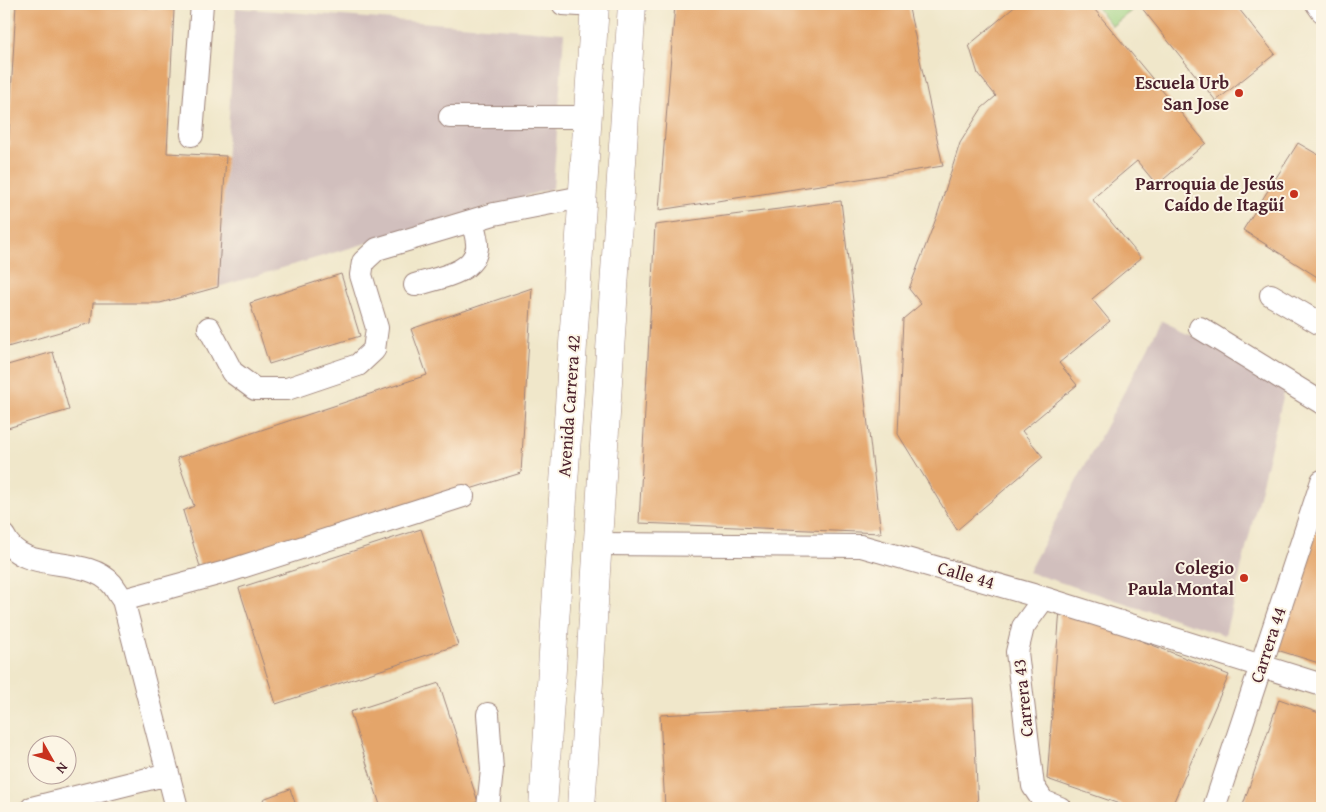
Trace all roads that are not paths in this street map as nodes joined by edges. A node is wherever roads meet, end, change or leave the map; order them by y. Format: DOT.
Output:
graph roads {
  1 [pos="202,4"];
  2 [pos="563,4"];
  3 [pos="1317,4"];
  4 [pos="595,5"];
  5 [pos="631,7"];
  6 [pos="1322,11"];
  7 [pos="450,117"];
  8 [pos="588,117"];
  9 [pos="192,135"];
  10 [pos="582,197"];
  11 [pos="472,221"];
  12 [pos="415,285"];
  13 [pos="1271,295"];
  14 [pos="1322,325"];
  15 [pos="209,328"];
  16 [pos="1200,328"];
  17 [pos="1322,403"];
  18 [pos="1322,481"];
  19 [pos="463,496"];
  20 [pos="1318,508"];
  21 [pos="4,536"];
  22 [pos="597,544"];
  23 [pos="1044,598"];
  24 [pos="122,600"];
  25 [pos="1262,665"];
  26 [pos="1322,685"];
  27 [pos="488,714"];
  28 [pos="168,774"];
  29 [pos="1051,805"];
  30 [pos="32,808"];
  31 [pos="177,808"];
  32 [pos="488,808"];
  33 [pos="543,808"];
  34 [pos="581,808"];
  35 [pos="1214,808"];
  1 -- 9 [label="street"];
  2 -- 4 [label="street"];
  3 -- 6 [label="street"];
  4 -- 8 [label="highway, Avenida Carrera 42"];
  5 -- 22 [label="highway, Avenida Carrera 42"];
  7 -- 8 [label="street"];
  8 -- 10 [label="highway, Avenida Carrera 42"];
  10 -- 11 [label="street"];
  10 -- 33 [label="highway, Avenida Carrera 42"];
  11 -- 12 [label="street"];
  11 -- 15 [label="street"];
  13 -- 14 [label="street"];
  16 -- 17 [label="street"];
  18 -- 20 [label="street, Carrera 44"];
  19 -- 24 [label="street"];
  20 -- 25 [label="street, Carrera 44"];
  21 -- 24 [label="street"];
  22 -- 23 [label="street, Calle 44"];
  22 -- 34 [label="highway, Avenida Carrera 42"];
  23 -- 25 [label="street, Calle 44"];
  23 -- 29 [label="street, Carrera 43"];
  24 -- 28 [label="street"];
  25 -- 26 [label="street, Calle 44"];
  25 -- 35 [label="street, Carrera 44"];
  27 -- 32 [label="street"];
  28 -- 30 [label="street"];
  28 -- 31 [label="street"];
}
